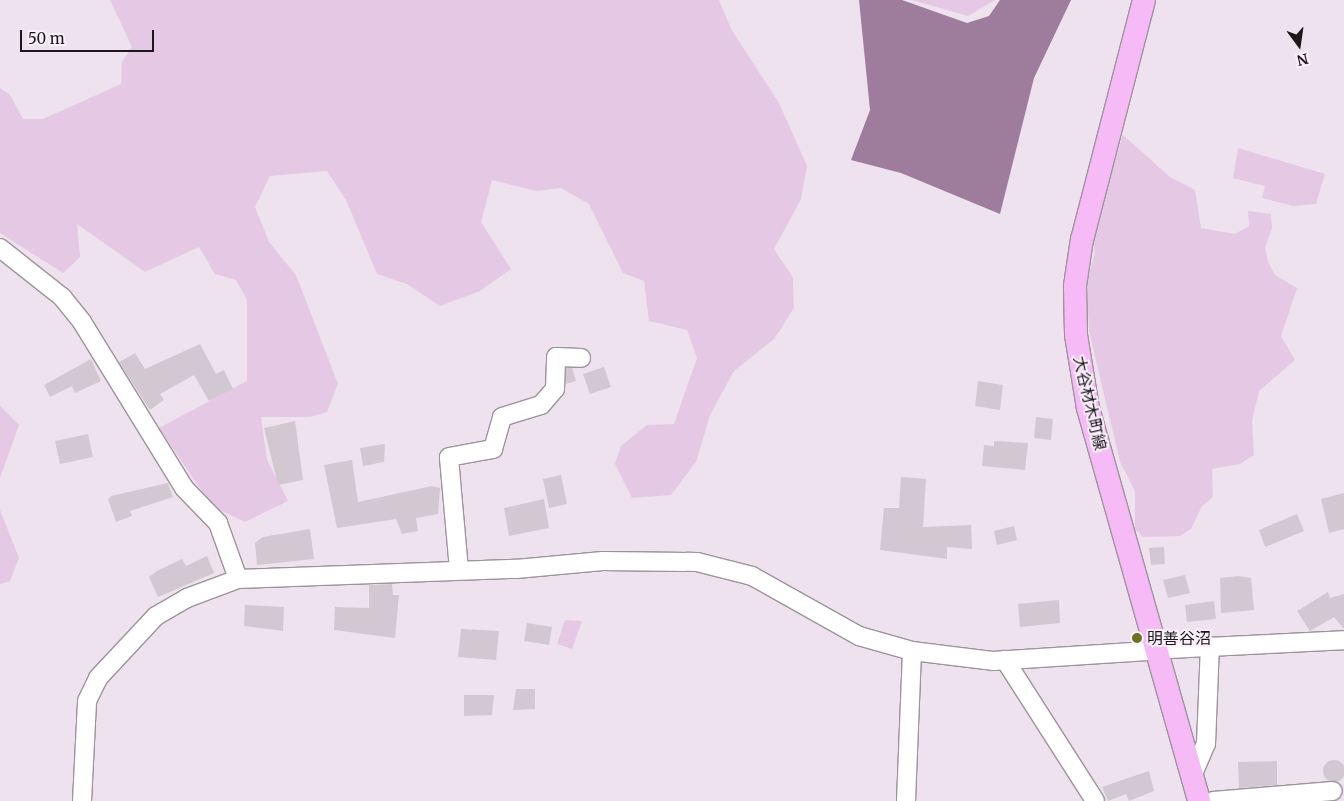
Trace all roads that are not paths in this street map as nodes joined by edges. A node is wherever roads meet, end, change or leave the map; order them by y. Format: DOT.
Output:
graph roads {
  1 [pos="1144,0"];
  2 [pos="0,248"];
  3 [pos="581,358"];
  4 [pos="459,570"];
  5 [pos="238,579"];
  6 [pos="1344,640"];
  7 [pos="1210,646"];
  8 [pos="1168,649"];
  9 [pos="912,651"];
  10 [pos="1147,651"];
  11 [pos="1005,660"];
  12 [pos="1193,774"];
  13 [pos="1333,791"];
  14 [pos="82,801"];
  15 [pos="906,801"];
  16 [pos="1095,801"];
  17 [pos="1199,801"];
  18 [pos="1213,801"];
  1 -- 12 [label="main road, 大谷材木町線"];
  2 -- 5 [label="street"];
  3 -- 4 [label="street"];
  4 -- 5 [label="street"];
  4 -- 9 [label="street"];
  5 -- 14 [label="street"];
  6 -- 7 [label="street"];
  7 -- 8 [label="street"];
  7 -- 12 [label="street"];
  9 -- 11 [label="street"];
  9 -- 15 [label="street"];
  10 -- 11 [label="street"];
  11 -- 16 [label="street"];
  12 -- 17 [label="main road, 大谷材木町線"];
  13 -- 18 [label="street"];
}
